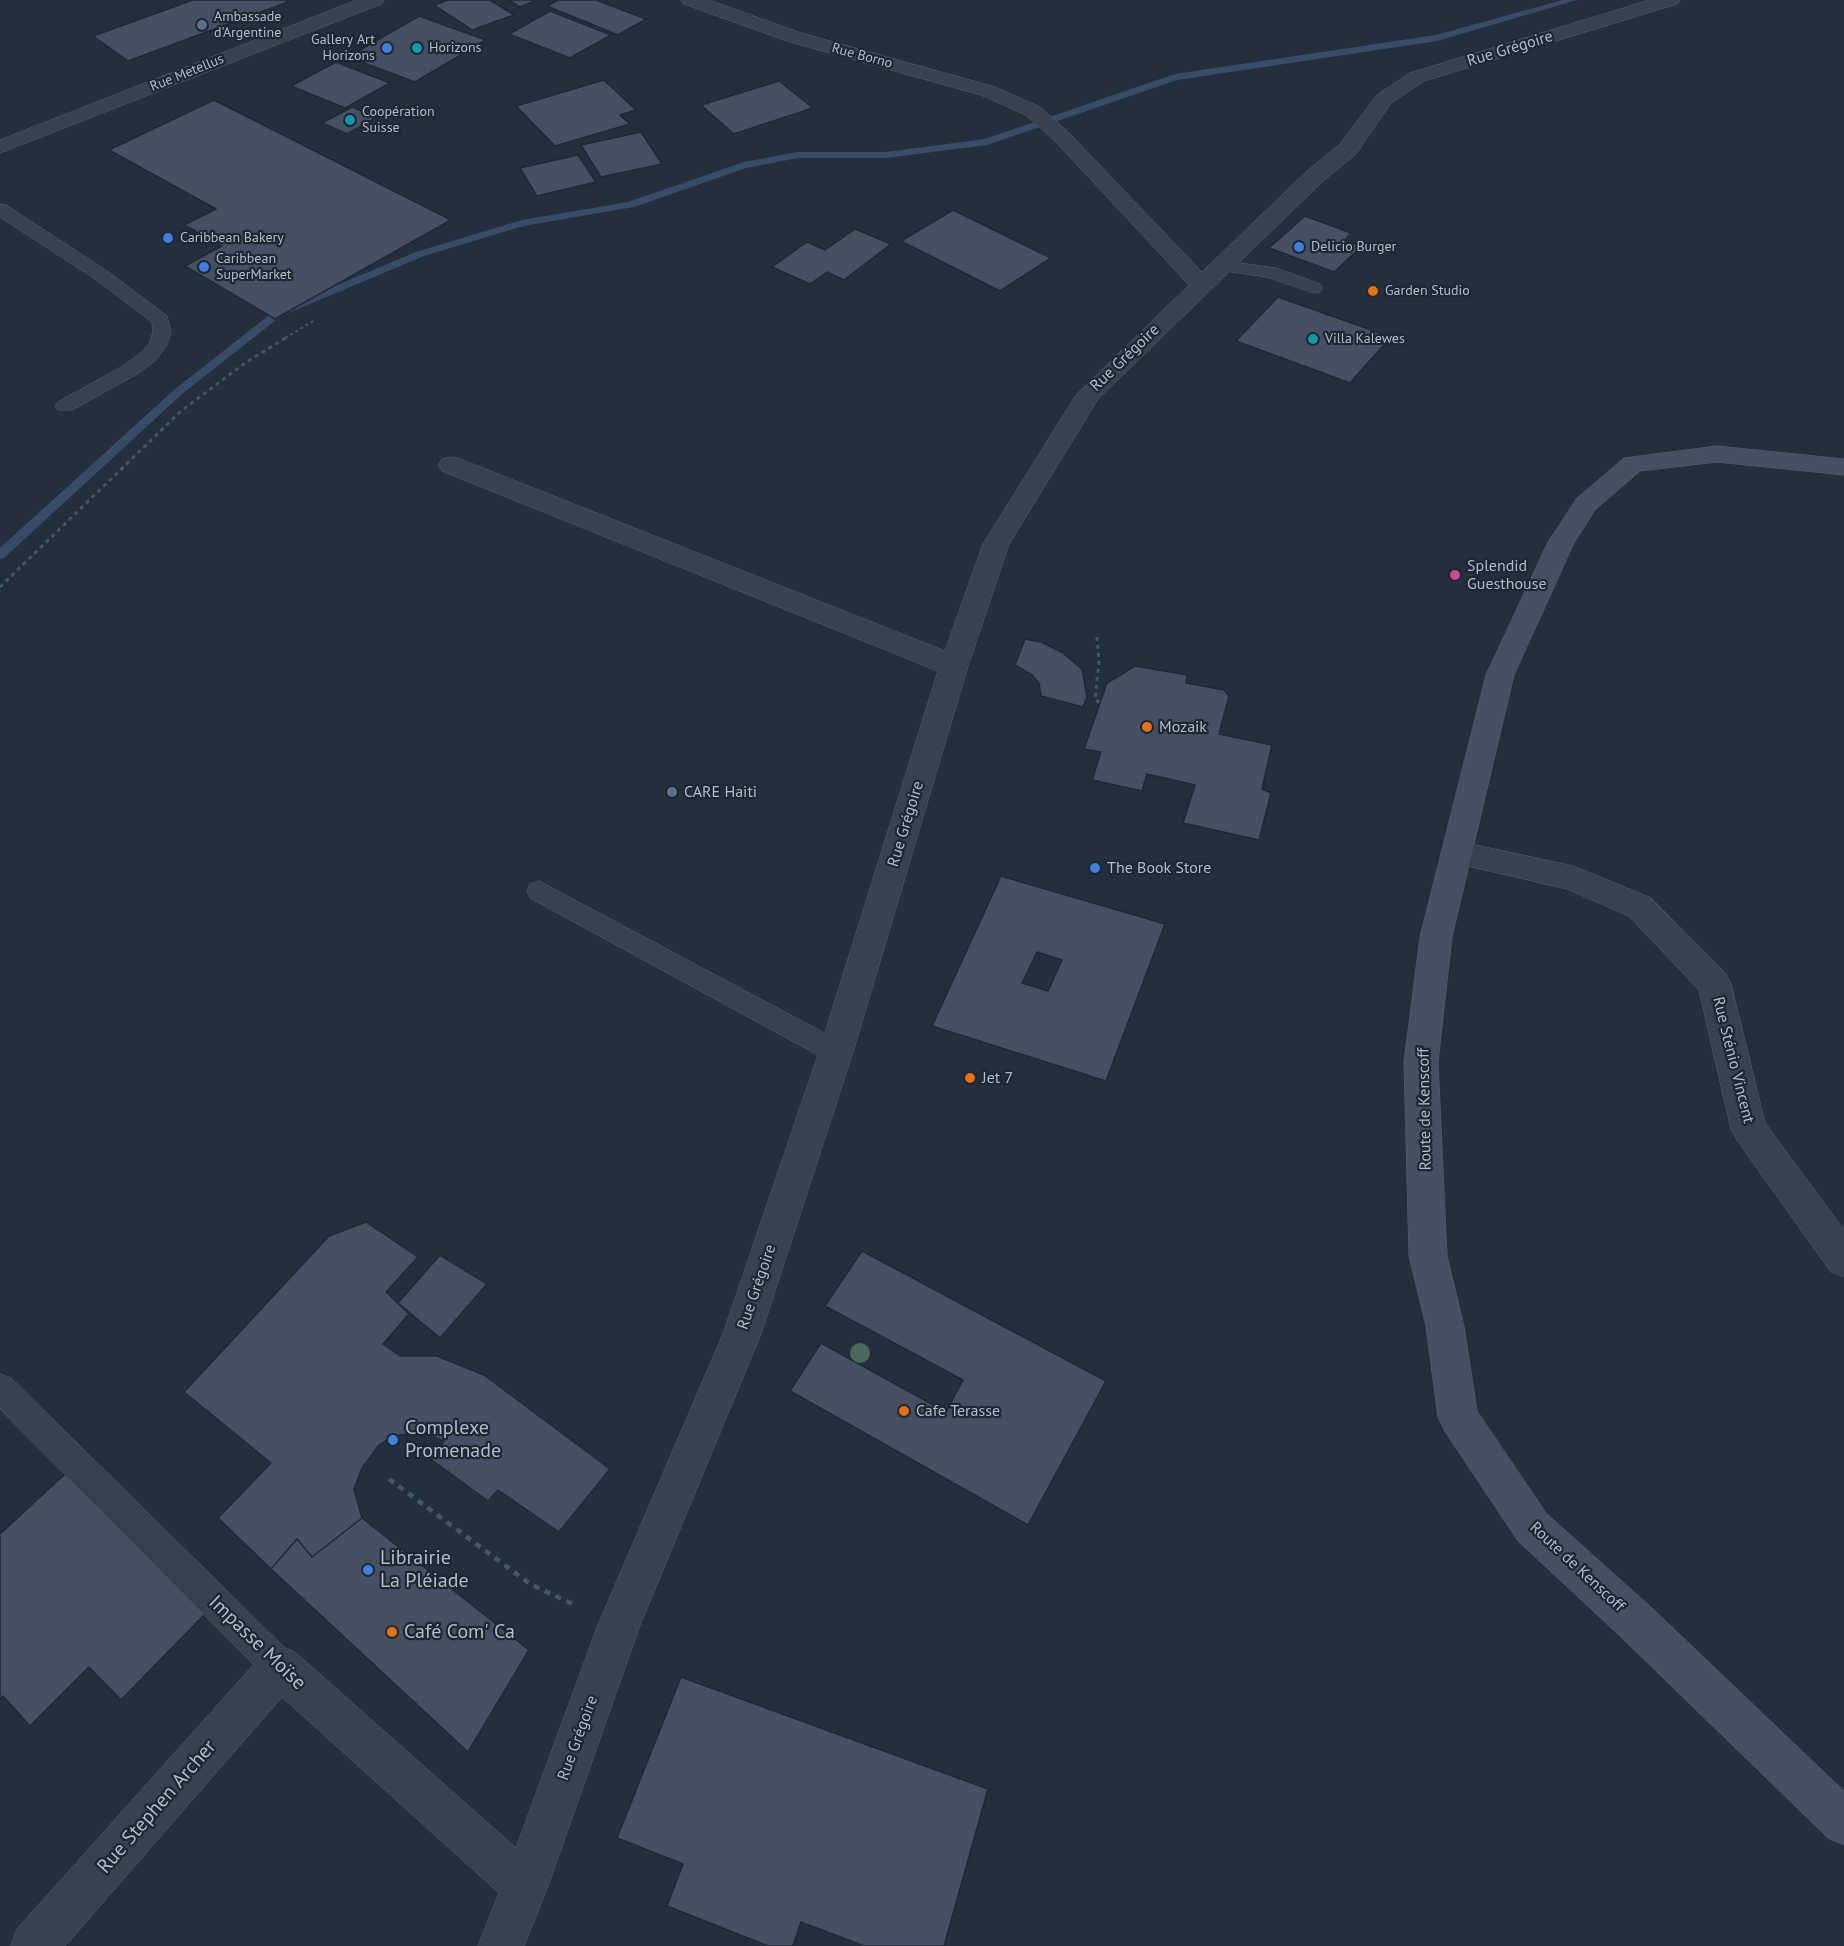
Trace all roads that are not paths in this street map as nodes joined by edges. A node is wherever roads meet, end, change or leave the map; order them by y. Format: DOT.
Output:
graph roads {
  1 [pos="374,0"];
  2 [pos="691,0"];
  3 [pos="1670,0"];
  4 [pos="0,147"];
  5 [pos="0,210"];
  6 [pos="1212,275"];
  7 [pos="1314,288"];
  8 [pos="65,406"];
  9 [pos="451,465"];
  10 [pos="1844,467"];
  11 [pos="954,666"];
  12 [pos="1456,853"];
  13 [pos="538,891"];
  14 [pos="836,1052"];
  15 [pos="1844,1260"];
  16 [pos="0,1388"];
  17 [pos="280,1667"];
  18 [pos="1844,1822"];
  19 [pos="525,1886"];
  20 [pos="34,1946"];
  21 [pos="501,1946"];
  1 -- 4 [label="street, Rue Metellus"];
  2 -- 6 [label="street, Rue Borno"];
  3 -- 6 [label="street, Rue Grégoire"];
  5 -- 8 [label="lane"];
  6 -- 7 [label="lane"];
  6 -- 11 [label="street, Rue Grégoire"];
  9 -- 11 [label="street"];
  10 -- 12 [label="main road, Route de Kenscoff"];
  11 -- 14 [label="street, Rue Grégoire"];
  12 -- 15 [label="street, Rue Sténio Vincent"];
  12 -- 18 [label="main road, Route de Kenscoff"];
  13 -- 14 [label="lane"];
  14 -- 19 [label="street, Rue Grégoire"];
  16 -- 17 [label="lane, Impasse Moïse"];
  17 -- 19 [label="street, Impasse Moïse"];
  17 -- 20 [label="street, Rue Stephen Archer"];
  19 -- 21 [label="street, Rue Grégoire"];
}
